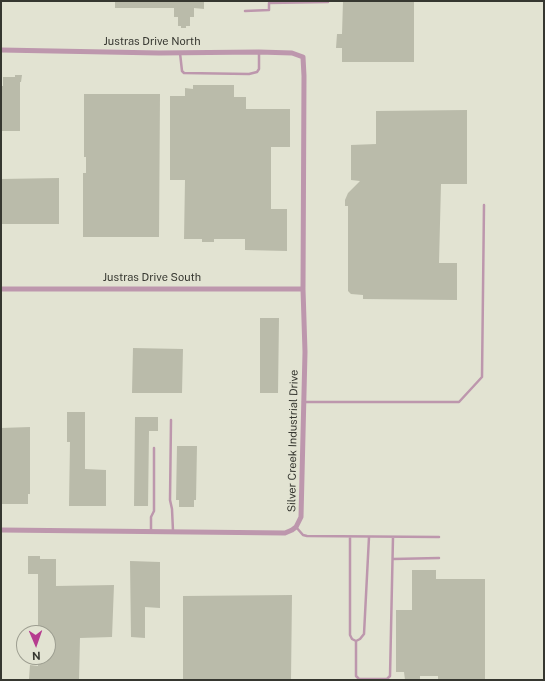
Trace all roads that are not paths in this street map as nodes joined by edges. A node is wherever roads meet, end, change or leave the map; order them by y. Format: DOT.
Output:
graph roads {
  1 [pos="269,2"];
  2 [pos="328,2"];
  3 [pos="245,11"];
  4 [pos="1,50"];
  5 [pos="180,52"];
  6 [pos="259,52"];
  7 [pos="303,57"];
  8 [pos="484,205"];
  9 [pos="1,289"];
  10 [pos="303,289"];
  11 [pos="303,402"];
  12 [pos="171,420"];
  13 [pos="154,448"];
  14 [pos="296,527"];
  15 [pos="1,530"];
  16 [pos="151,531"];
  17 [pos="173,532"];
  18 [pos="393,537"];
  19 [pos="439,537"];
  20 [pos="350,538"];
  21 [pos="369,538"];
  22 [pos="439,558"];
  23 [pos="393,559"];
  24 [pos="356,641"];
  1 -- 2 [label="lane"];
  1 -- 3 [label="lane"];
  4 -- 5 [label="street, Justras Drive North"];
  5 -- 6 [label="street, Justras Drive North"];
  5 -- 6 [label="lane"];
  6 -- 7 [label="street, Justras Drive North"];
  7 -- 10 [label="street, Silver Creek Industrial Drive"];
  8 -- 11 [label="lane"];
  9 -- 10 [label="street, Justras Drive South"];
  10 -- 11 [label="street, Silver Creek Industrial Drive"];
  11 -- 14 [label="street, Silver Creek Industrial Drive"];
  12 -- 17 [label="lane"];
  13 -- 16 [label="lane"];
  14 -- 17 [label="street, Silver Creek Industrial Drive"];
  14 -- 20 [label="lane"];
  15 -- 16 [label="street, Silver Creek Industrial Drive"];
  16 -- 17 [label="street, Silver Creek Industrial Drive"];
  18 -- 19 [label="lane"];
  18 -- 21 [label="lane"];
  18 -- 23 [label="lane"];
  20 -- 21 [label="lane"];
  20 -- 24 [label="lane"];
  21 -- 24 [label="lane"];
  22 -- 23 [label="lane"];
  23 -- 24 [label="lane"];
}
